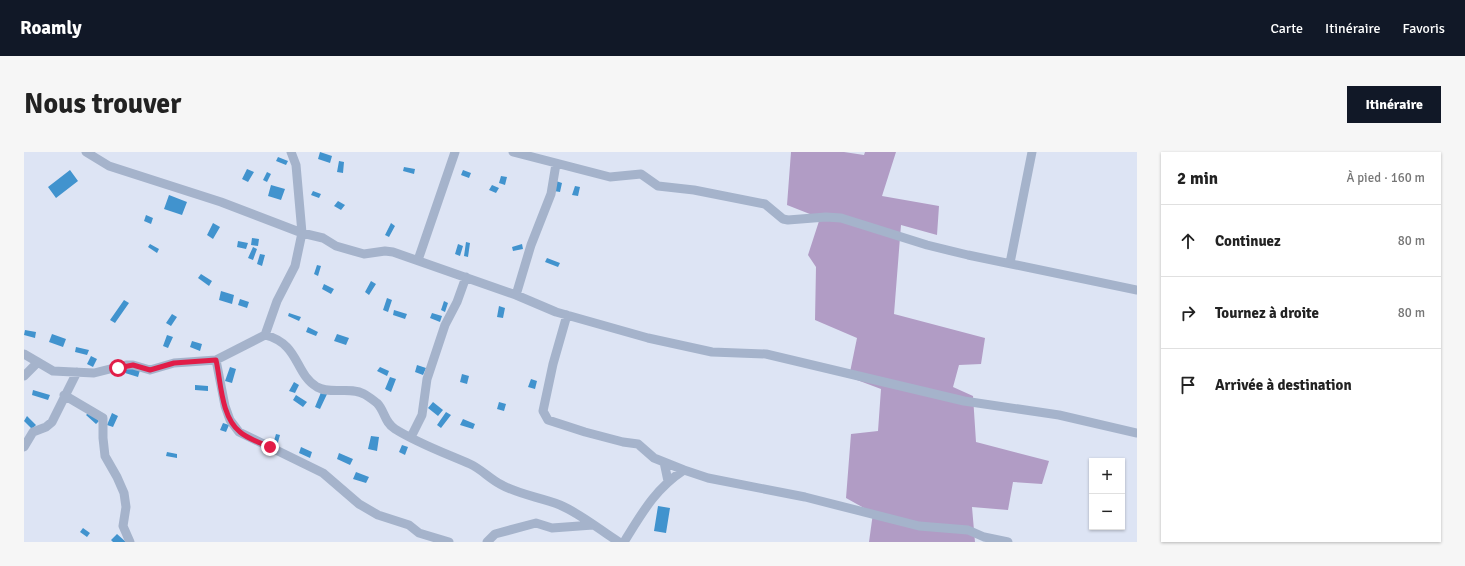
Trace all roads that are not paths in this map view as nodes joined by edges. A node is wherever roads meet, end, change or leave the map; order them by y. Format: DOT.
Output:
graph roads {
  1 [pos="86,152"];
  2 [pos="291,152"];
  3 [pos="455,152"];
  4 [pos="513,152"];
  5 [pos="1032,152"];
  6 [pos="539,155"];
  7 [pos="556,164"];
  8 [pos="302,233"];
  9 [pos="418,260"];
  10 [pos="1010,263"];
  11 [pos="466,277"];
  12 [pos="1137,290"];
  13 [pos="516,295"];
  14 [pos="567,315"];
  15 [pos="265,335"];
  16 [pos="24,354"];
  17 [pos="216,360"];
  18 [pos="38,362"];
  19 [pos="77,372"];
  20 [pos="24,376"];
  21 [pos="64,395"];
  22 [pos="1137,433"];
  23 [pos="411,437"];
  24 [pos="24,447"];
  25 [pos="664,462"];
  26 [pos="684,470"];
  27 [pos="668,480"];
  28 [pos="593,525"];
  29 [pos="130,542"];
  30 [pos="449,542"];
  31 [pos="487,542"];
  32 [pos="619,542"];
  33 [pos="624,542"];
  34 [pos="1008,542"];
  1 -- 8 [label="street"];
  2 -- 8 [label="street"];
  3 -- 9 [label="street"];
  4 -- 6 [label="street"];
  5 -- 10 [label="street"];
  6 -- 7 [label="street"];
  7 -- 10 [label="street"];
  7 -- 13 [label="street"];
  8 -- 9 [label="street"];
  8 -- 15 [label="street"];
  9 -- 11 [label="street"];
  10 -- 12 [label="street"];
  11 -- 13 [label="street"];
  11 -- 23 [label="street"];
  13 -- 14 [label="street"];
  14 -- 22 [label="street"];
  14 -- 25 [label="street"];
  15 -- 17 [label="street"];
  15 -- 23 [label="street"];
  16 -- 18 [label="street"];
  17 -- 19 [label="street"];
  17 -- 30 [label="street"];
  18 -- 19 [label="street"];
  18 -- 20 [label="street"];
  19 -- 21 [label="street"];
  21 -- 24 [label="street"];
  21 -- 29 [label="street"];
  23 -- 28 [label="street"];
  25 -- 26 [label="street"];
  25 -- 27 [label="street"];
  26 -- 27 [label="street"];
  26 -- 34 [label="street"];
  27 -- 33 [label="street"];
  28 -- 31 [label="street"];
  28 -- 32 [label="street"];
}
